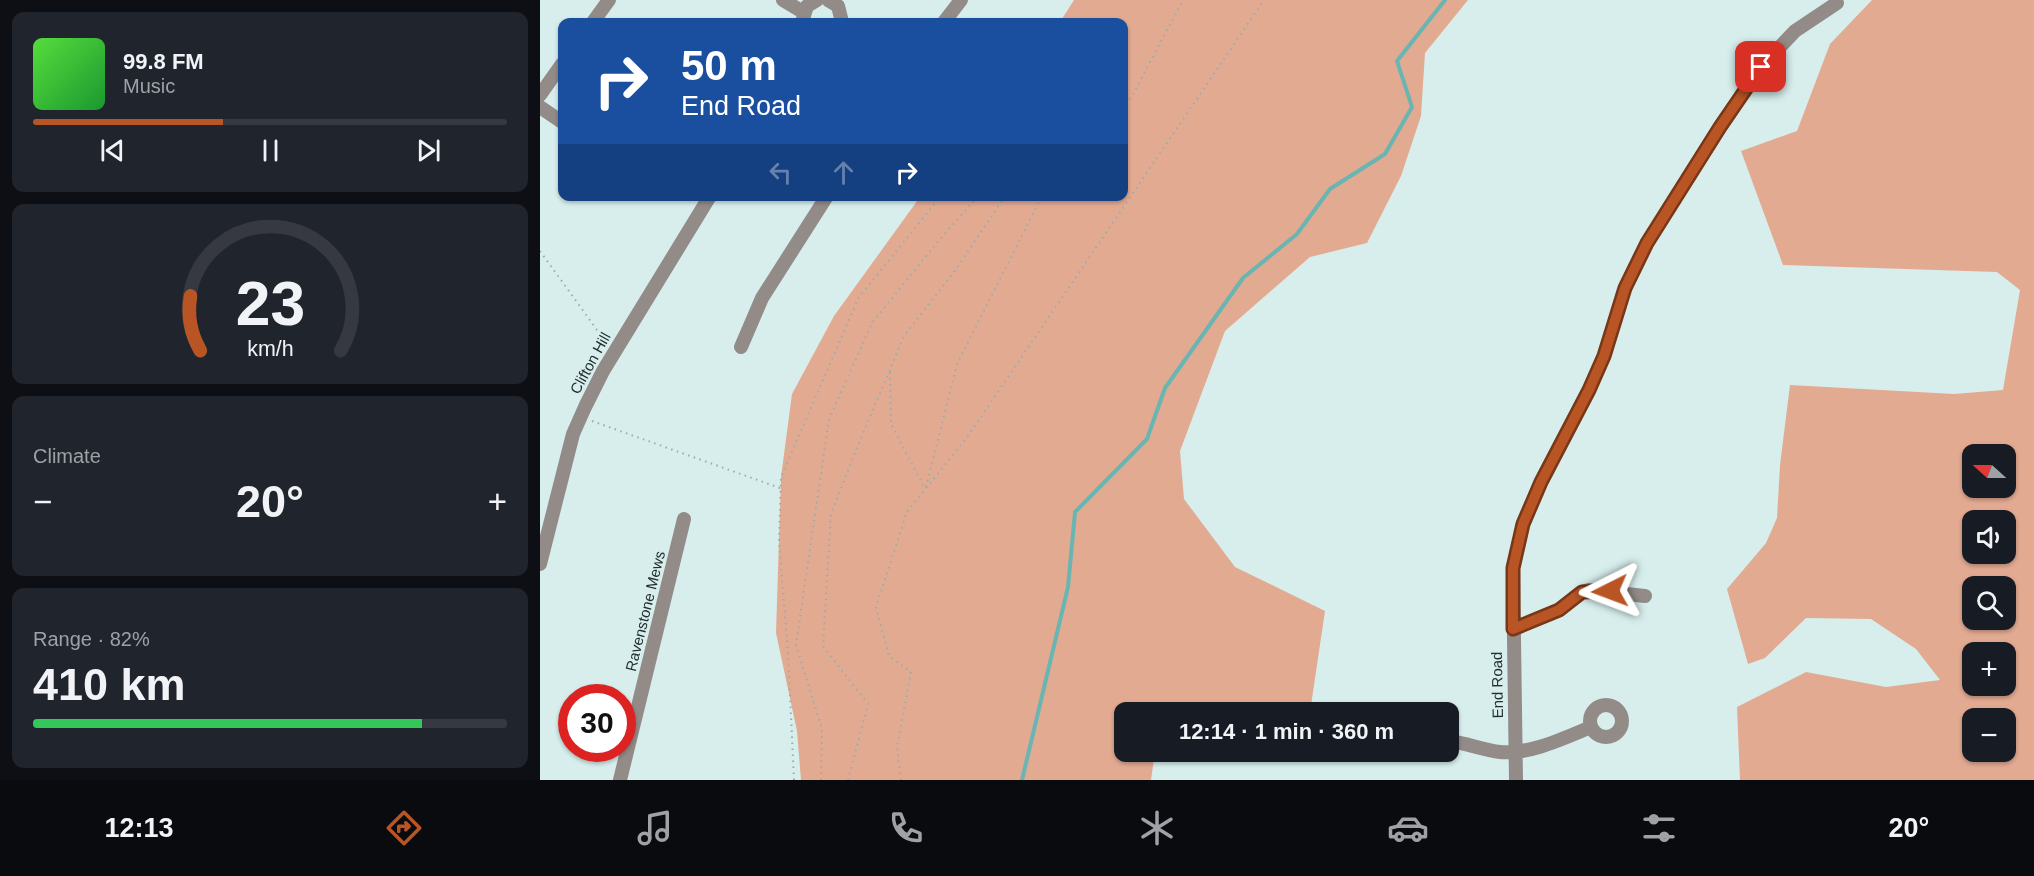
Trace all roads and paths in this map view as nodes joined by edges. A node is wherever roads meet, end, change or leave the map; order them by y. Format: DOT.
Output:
graph roads {
  1 [pos="609,0"];
  2 [pos="783,0"];
  3 [pos="817,0"];
  4 [pos="961,0"];
  5 [pos="1183,0"];
  6 [pos="1264,0"];
  7 [pos="832,1"];
  8 [pos="1837,3"];
  9 [pos="802,17"];
  10 [pos="596,18"];
  11 [pos="842,18"];
  12 [pos="947,18"];
  13 [pos="558,70"];
  14 [pos="540,96"];
  15 [pos="1128,100"];
  16 [pos="540,107"];
  17 [pos="558,119"];
  18 [pos="1128,200"];
  19 [pos="707,201"];
  20 [pos="824,201"];
  21 [pos="936,201"];
  22 [pos="974,201"];
  23 [pos="1002,201"];
  24 [pos="1039,201"];
  25 [pos="1128,201"];
  26 [pos="540,251"];
  27 [pos="741,347"];
  28 [pos="614,354"];
  29 [pos="890,369"];
  30 [pos="581,417"];
  31 [pos="780,488"];
  32 [pos="925,489"];
  33 [pos="684,519"];
  34 [pos="540,564"];
  35 [pos="1645,596"];
  36 [pos="1513,629"];
  37 [pos="1591,727"];
  38 [pos="1459,743"];
  39 [pos="1514,751"];
  40 [pos="620,780"];
  41 [pos="794,780"];
  42 [pos="821,780"];
  43 [pos="849,780"];
  44 [pos="901,780"];
  45 [pos="1516,780"];
  1 -- 10 [label="street"];
  2 -- 9 [label="street"];
  3 -- 9 [label="street"];
  4 -- 12 [label="street"];
  5 -- 15 [label="path"];
  6 -- 18 [label="path"];
  7 -- 11 [label="street"];
  8 -- 36 [label="street, End Road"];
  13 -- 14 [label="street"];
  16 -- 17 [label="street"];
  19 -- 28 [label="street, Clifton Hill"];
  20 -- 27 [label="street"];
  21 -- 31 [label="path"];
  22 -- 42 [label="path"];
  23 -- 29 [label="path"];
  24 -- 32 [label="path"];
  25 -- 32 [label="path"];
  26 -- 28 [label="path"];
  28 -- 30 [label="street, Clifton Hill"];
  29 -- 32 [label="path"];
  29 -- 43 [label="path"];
  30 -- 31 [label="path"];
  30 -- 34 [label="street, Clifton Hill"];
  31 -- 41 [label="path"];
  32 -- 44 [label="path"];
  33 -- 40 [label="street, Ravenstone Mews"];
  35 -- 36 [label="street"];
  36 -- 39 [label="street, End Road"];
  37 -- 39 [label="street"];
  38 -- 39 [label="street"];
  39 -- 45 [label="street, End Road"];
}
